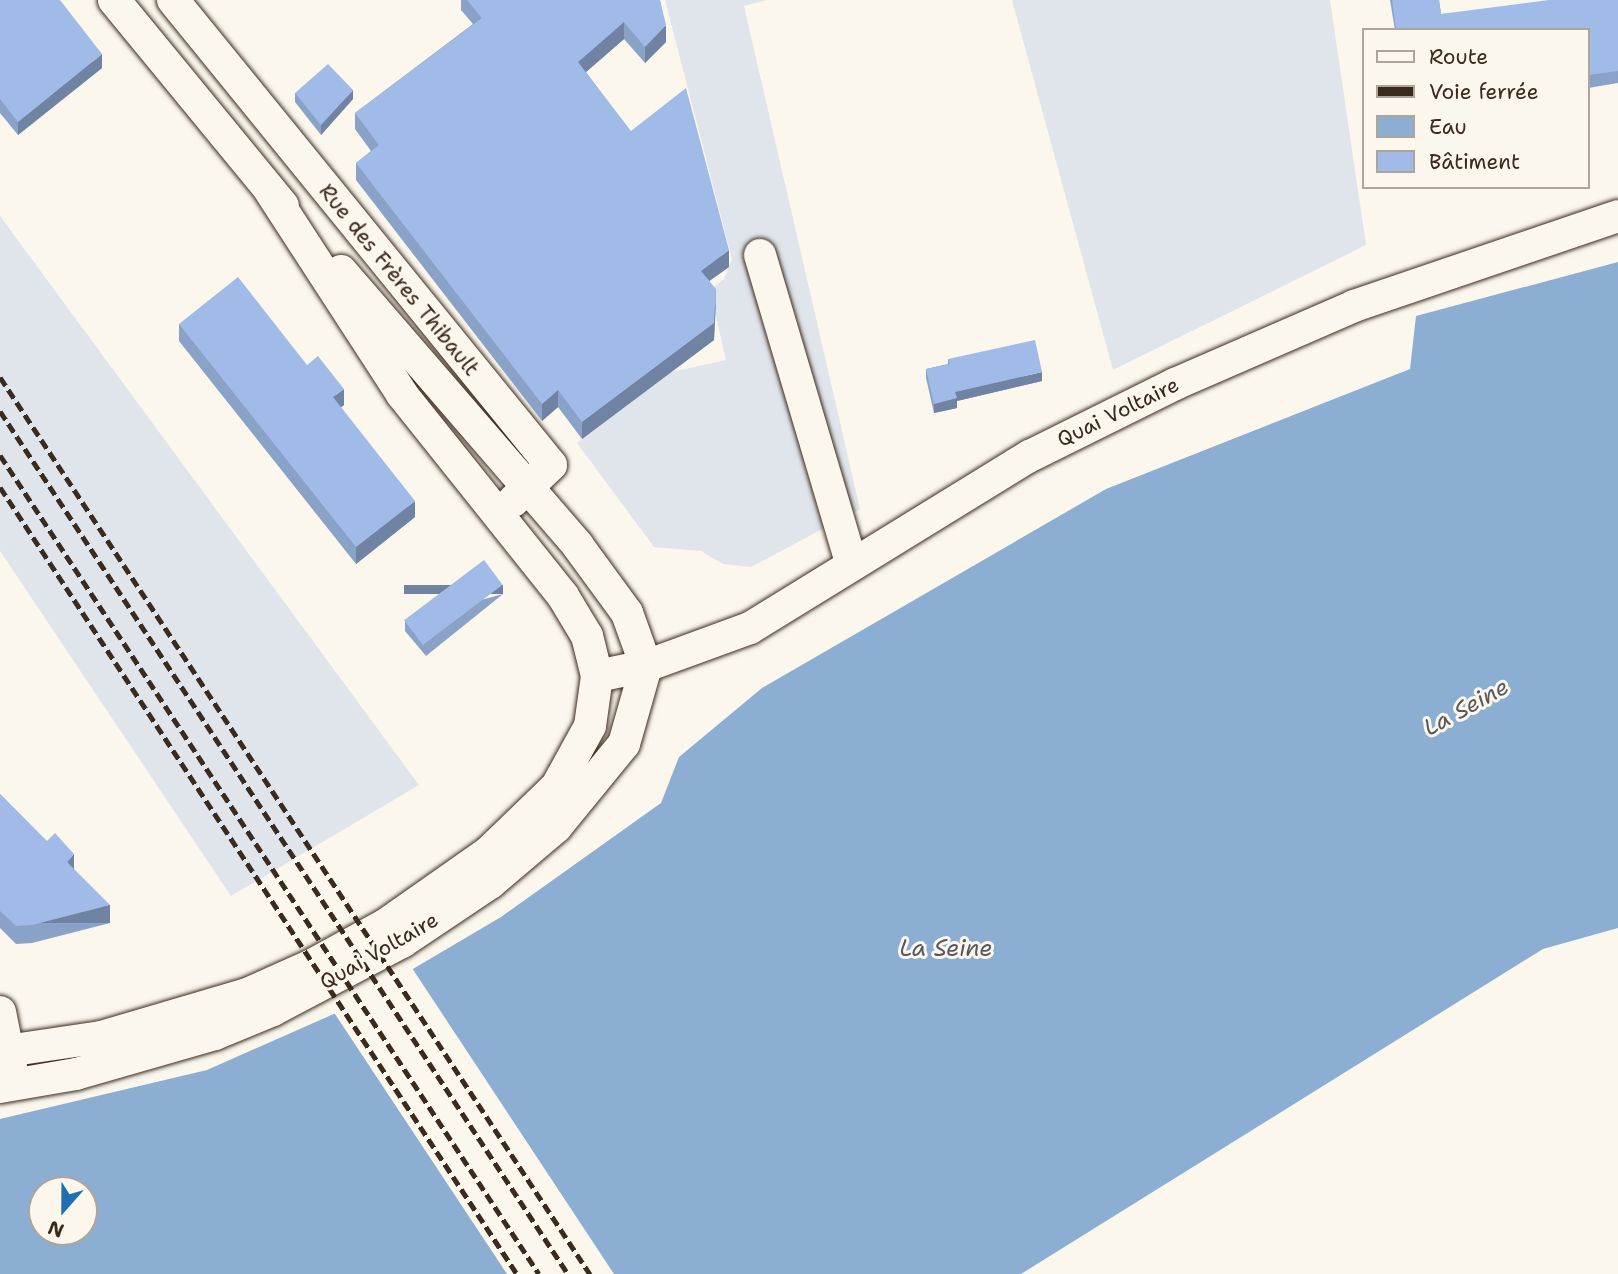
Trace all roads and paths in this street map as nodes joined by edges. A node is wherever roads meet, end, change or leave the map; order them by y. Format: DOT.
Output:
graph roads {
  1 [pos="114,0"];
  2 [pos="173,0"];
  3 [pos="229,70"];
  4 [pos="196,99"];
  5 [pos="271,192"];
  6 [pos="1618,216"];
  7 [pos="760,254"];
  8 [pos="529,487"];
  9 [pos="499,514"];
  10 [pos="852,565"];
  11 [pos="646,666"];
  12 [pos="597,676"];
  13 [pos="0,1012"];
  14 [pos="5,1051"];
  15 [pos="7,1086"];
  1 -- 4 [label="street, Rue des Frères Thibault"];
  2 -- 3 [label="street, Rue des Frères Thibault"];
  3 -- 4 [label="street"];
  3 -- 8 [label="street, Rue des Frères Thibault"];
  4 -- 5 [label="street, Rue des Frères Thibault"];
  5 -- 8 [label="street, Rue des Frères Thibault"];
  5 -- 9 [label="street, Rue des Frères Thibault"];
  6 -- 10 [label="street, Quai Voltaire"];
  7 -- 10 [label="street"];
  8 -- 9 [label="street, Rue des Frères Thibault"];
  8 -- 11 [label="street, Rue des Frères Thibault"];
  9 -- 12 [label="street, Rue des Frères Thibault"];
  10 -- 11 [label="street, Quai Voltaire"];
  11 -- 12 [label="street, Quai Voltaire"];
  11 -- 15 [label="street, Quai Voltaire"];
  12 -- 14 [label="street, Quai Voltaire"];
  13 -- 14 [label="street"];
  14 -- 15 [label="street"];
}
